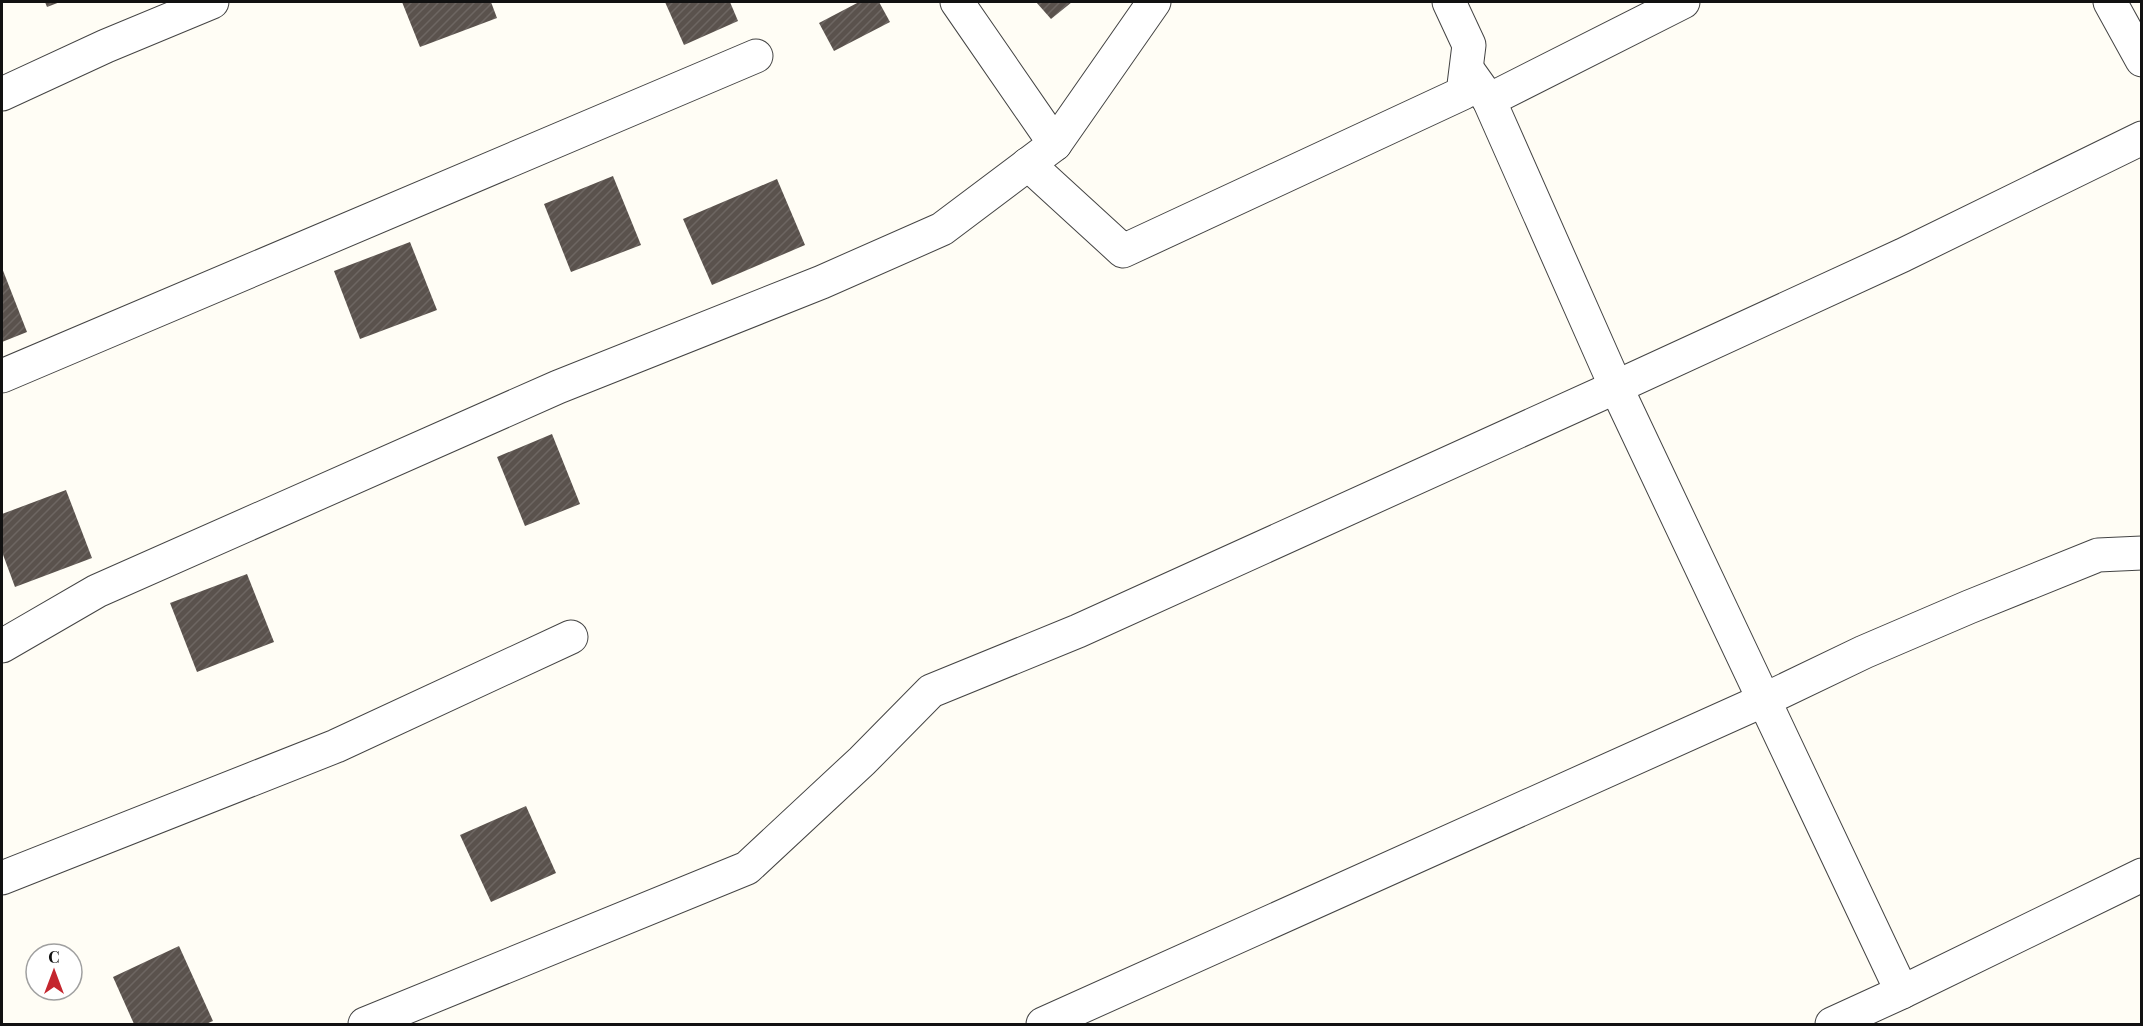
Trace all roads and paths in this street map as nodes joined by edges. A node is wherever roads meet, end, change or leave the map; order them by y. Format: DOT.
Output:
graph roads {
  1 [pos="212,2"];
  2 [pos="957,2"];
  3 [pos="1154,2"];
  4 [pos="1449,2"];
  5 [pos="1683,2"];
  6 [pos="2110,2"];
  7 [pos="756,56"];
  8 [pos="2142,60"];
  9 [pos="1467,69"];
  10 [pos="2,94"];
  11 [pos="1489,100"];
  12 [pos="2142,138"];
  13 [pos="1055,144"];
  14 [pos="1028,164"];
  15 [pos="2,375"];
  16 [pos="1616,387"];
  17 [pos="2142,553"];
  18 [pos="571,637"];
  19 [pos="2,646"];
  20 [pos="1764,700"];
  21 [pos="2142,875"];
  22 [pos="2,878"];
  23 [pos="1902,992"];
  24 [pos="365,1024"];
  25 [pos="1042,1024"];
  26 [pos="1832,1024"];
  1 -- 10 [label="street"];
  2 -- 13 [label="street"];
  3 -- 13 [label="street"];
  4 -- 9 [label="street"];
  5 -- 11 [label="street"];
  6 -- 8 [label="street"];
  7 -- 15 [label="street"];
  9 -- 11 [label="street"];
  9 -- 14 [label="street"];
  11 -- 16 [label="street"];
  12 -- 16 [label="street"];
  13 -- 14 [label="street"];
  14 -- 19 [label="street"];
  16 -- 20 [label="street"];
  16 -- 24 [label="street"];
  17 -- 20 [label="street"];
  18 -- 22 [label="street"];
  20 -- 23 [label="street"];
  20 -- 25 [label="street"];
  21 -- 23 [label="street"];
  23 -- 26 [label="street"];
}
